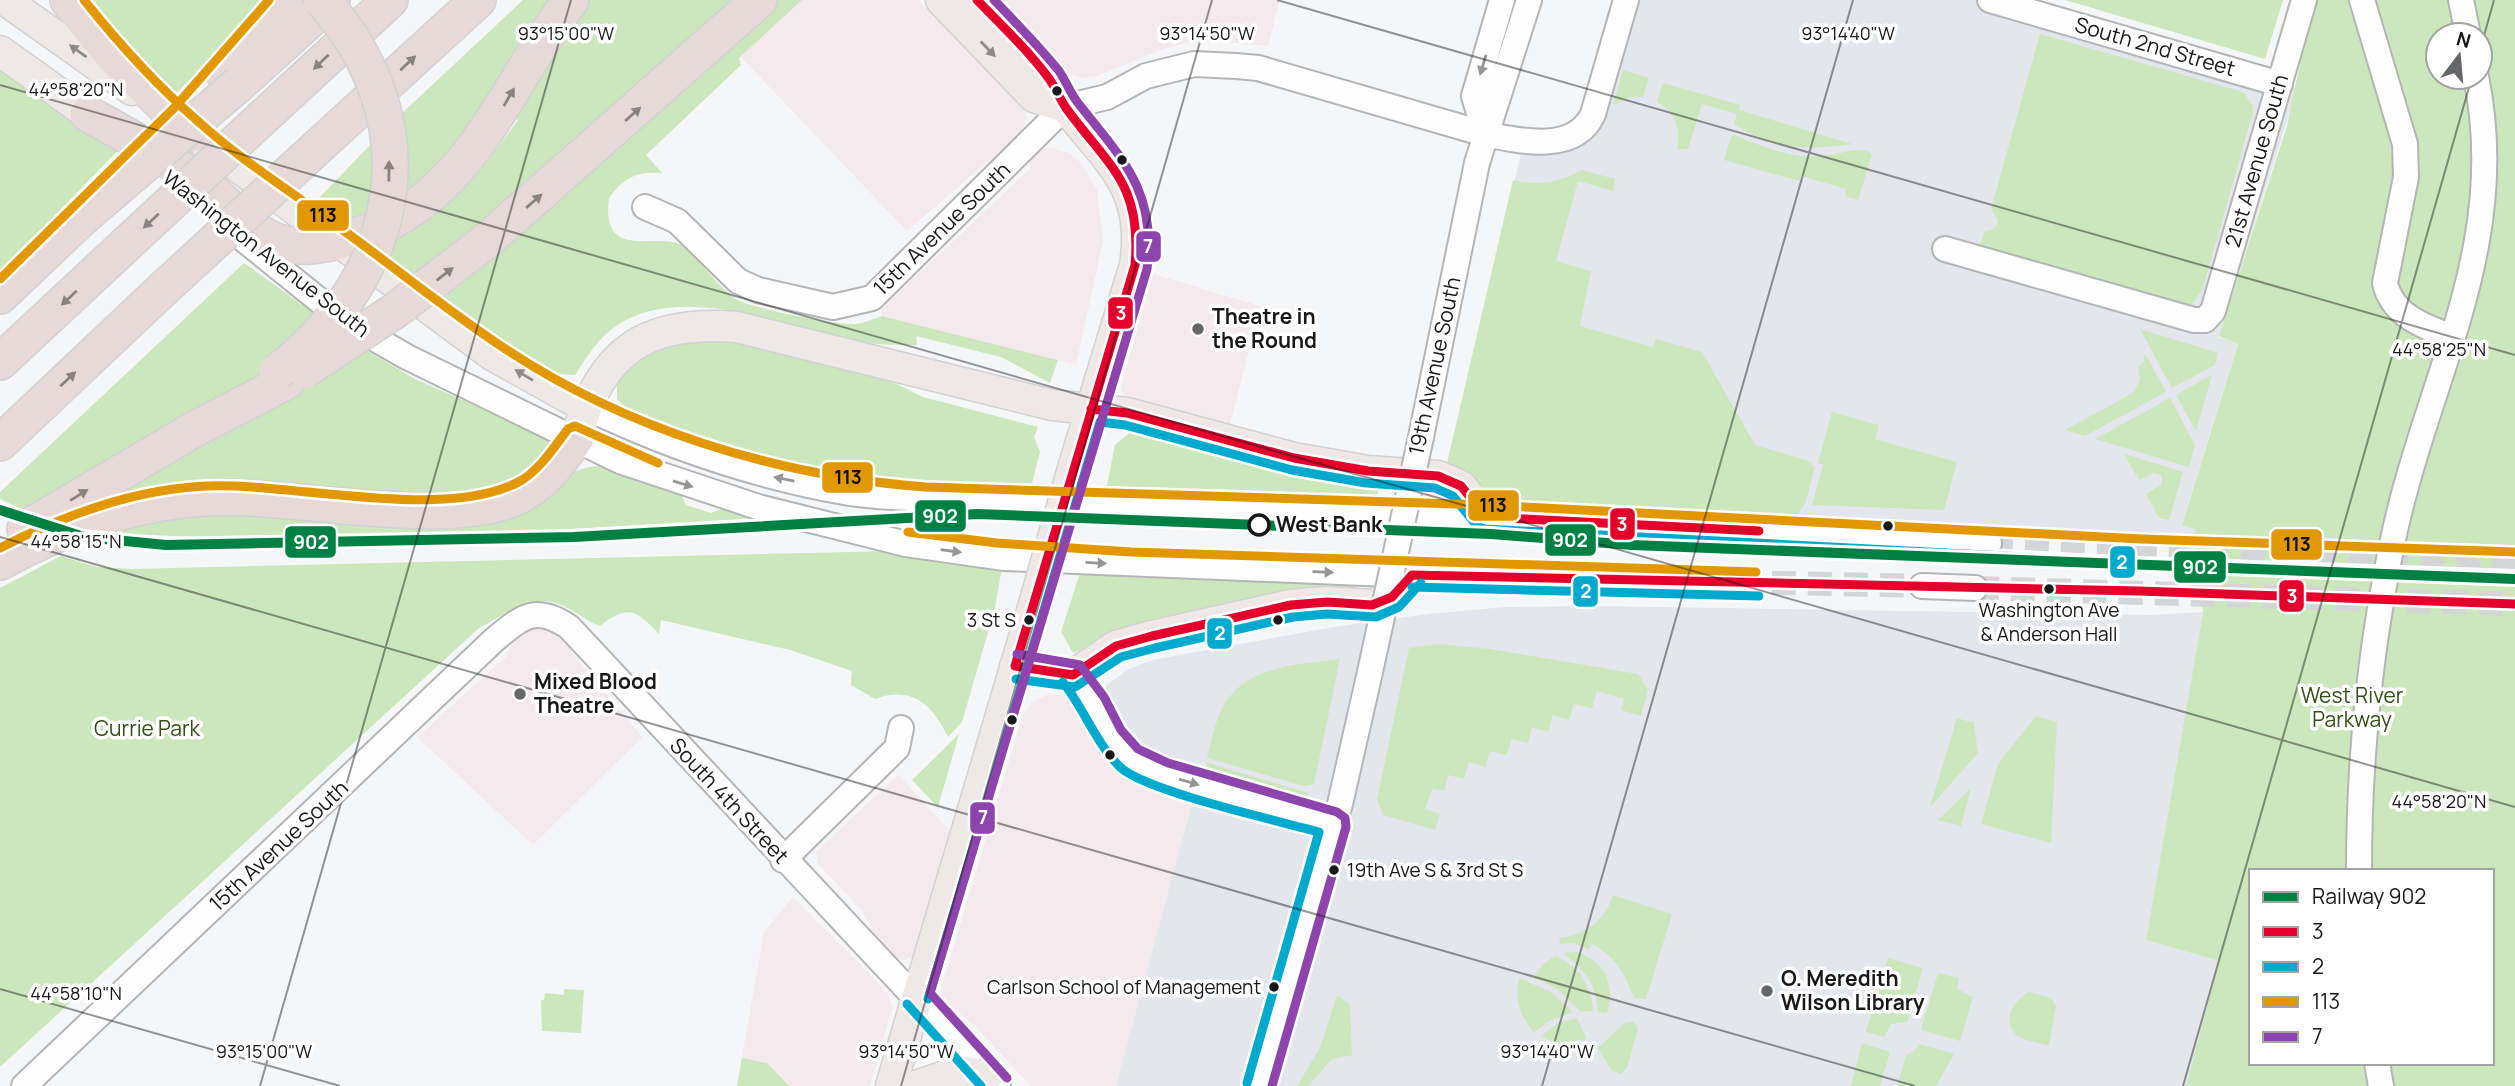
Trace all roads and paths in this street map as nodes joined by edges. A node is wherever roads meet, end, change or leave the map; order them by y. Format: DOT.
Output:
graph roads {
  1 [pos="5,0"];
  2 [pos="68,0"];
  3 [pos="285,0"];
  4 [pos="321,0"];
  5 [pos="332,0"];
  6 [pos="390,0"];
  7 [pos="478,0"];
  8 [pos="571,0"];
  9 [pos="759,0"];
  10 [pos="941,0"];
  11 [pos="977,0"];
  12 [pos="1502,0"];
  13 [pos="1530,0"];
  14 [pos="1626,0"];
  15 [pos="1990,0"];
  16 [pos="2304,0"];
  17 [pos="2362,0"];
  18 [pos="2461,0"];
  19 [pos="2465,21"];
  20 [pos="0,51"];
  21 [pos="231,78"];
  22 [pos="2280,84"];
  23 [pos="2477,91"];
  24 [pos="1065,107"];
  25 [pos="88,114"];
  26 [pos="193,134"];
  27 [pos="1485,134"];
  28 [pos="645,207"];
  29 [pos="340,241"];
  30 [pos="1945,249"];
  31 [pos="0,296"];
  32 [pos="2453,337"];
  33 [pos="0,362"];
  34 [pos="282,377"];
  35 [pos="1091,410"];
  36 [pos="580,422"];
  37 [pos="6,438"];
  38 [pos="1486,517"];
  39 [pos="1989,543"];
  40 [pos="0,544"];
  41 [pos="0,562"];
  42 [pos="1412,575"];
  43 [pos="1922,586"];
  44 [pos="1975,588"];
  45 [pos="538,614"];
  46 [pos="1015,666"];
  47 [pos="1073,674"];
  48 [pos="901,728"];
  49 [pos="1334,824"];
  50 [pos="783,860"];
  51 [pos="2359,869"];
  52 [pos="916,996"];
  53 [pos="2378,1065"];
  54 [pos="993,1081"];
  55 [pos="30,1084"];
  56 [pos="891,1086"];
  57 [pos="916,1086"];
  58 [pos="1259,1086"];
  59 [pos="2381,1086"];
  26 -- 1 [label="main road, Washington Avenue South, one-way"];
  2 -- 26 [label="highway"];
  3 -- 21 [label="highway"];
  34 -- 4 [label="highway, one-way, bridge"];
  5 -- 21 [label="highway"];
  6 -- 33 [label="highway, one-way, bridge"];
  37 -- 7 [label="highway, one-way, bridge"];
  29 -- 8 [label="highway, one-way"];
  34 -- 9 [label="highway, one-way, bridge"];
  10 -- 24 [label="main road, one-way"];
  11 -- 24 [label="main road"];
  12 -- 27 [label="street, 19th Avenue South, one-way"];
  13 -- 27 [label="street, 19th Avenue South"];
  14 -- 27 [label="street"];
  15 -- 22 [label="street, South 2nd Street"];
  16 -- 22 [label="street, 21st Avenue South"];
  17 -- 32 [label="street"];
  18 -- 19 [label="street"];
  20 -- 25 [label="main road, Washington Avenue South"];
  21 -- 31 [label="highway, bridge"];
  22 -- 30 [label="street, 21st Avenue South"];
  23 -- 32 [label="street"];
  24 -- 27 [label="street"];
  24 -- 28 [label="street, 15th Avenue South"];
  24 -- 35 [label="main road"];
  25 -- 29 [label="highway"];
  25 -- 36 [label="street, Washington Avenue South"];
  26 -- 29 [label="main road, Washington Avenue South"];
  27 -- 49 [label="street, 19th Avenue South, bridge"];
  36 -- 29 [label="main road, Washington Avenue South, one-way"];
  32 -- 51 [label="street"];
  40 -- 34 [label="highway, one-way"];
  35 -- 36 [label="main road"];
  35 -- 38 [label="main road"];
  35 -- 46 [label="main road, bridge"];
  38 -- 36 [label="street, Washington Avenue South, one-way"];
  36 -- 41 [label="highway"];
  36 -- 42 [label="street, Washington Avenue South, one-way"];
  38 -- 39 [label="street, Washington Avenue South"];
  42 -- 47 [label="main road"];
  43 -- 44 [label="street"];
  45 -- 50 [label="street, South 4th Street"];
  45 -- 55 [label="street, 15th Avenue South"];
  46 -- 47 [label="main road"];
  46 -- 52 [label="main road"];
  47 -- 49 [label="street, one-way"];
  48 -- 50 [label="street"];
  49 -- 58 [label="street, 19th Avenue South"];
  50 -- 52 [label="street, South 4th Street"];
  52 -- 54 [label="street, South 4th Street"];
  52 -- 56 [label="main road"];
  53 -- 59 [label="street"];
  54 -- 57 [label="main road"];
}
